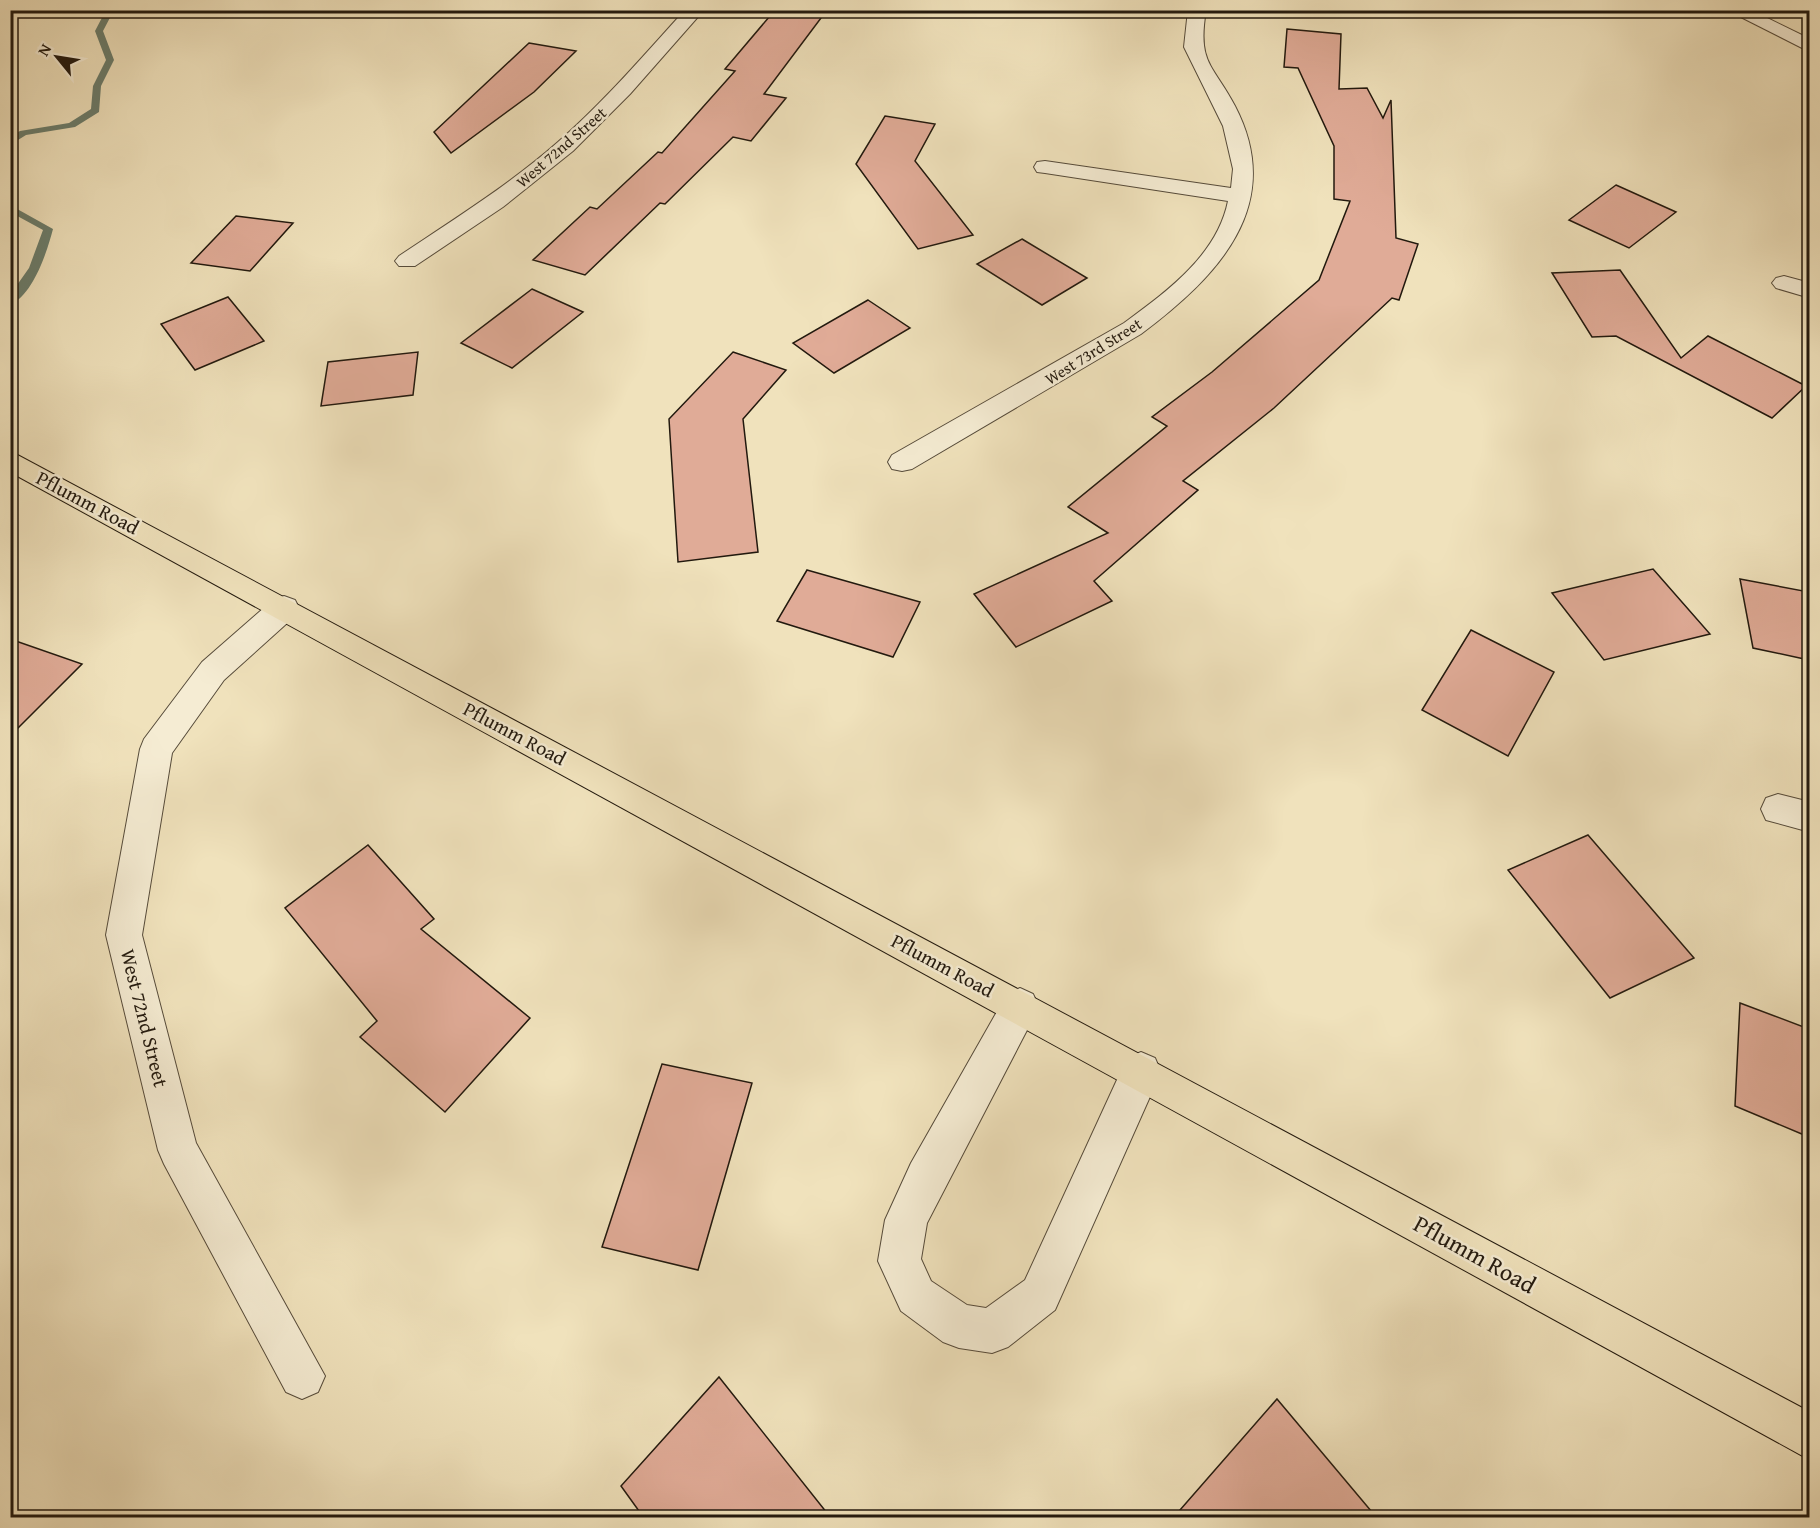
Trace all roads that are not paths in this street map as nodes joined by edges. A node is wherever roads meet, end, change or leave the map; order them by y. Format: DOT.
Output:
graph roads {
  1 [pos="695,10"];
  2 [pos="1197,10"];
  3 [pos="1736,10"];
  4 [pos="1809,46"];
  5 [pos="1045,167"];
  6 [pos="1240,196"];
  7 [pos="407,261"];
  8 [pos="1784,283"];
  9 [pos="1809,291"];
  10 [pos="10,460"];
  11 [pos="902,462"];
  12 [pos="284,608"];
  13 [pos="1020,1006"];
  14 [pos="1141,1072"];
  15 [pos="302,1376"];
  16 [pos="1809,1437"];
  1 -- 7 [label="street, West 72nd Street"];
  2 -- 6 [label="street, West 73rd Street"];
  3 -- 4 [label="street"];
  5 -- 6 [label="street"];
  6 -- 11 [label="street, West 73rd Street"];
  8 -- 9 [label="street"];
  10 -- 12 [label="main road, Pflumm Road"];
  12 -- 13 [label="main road, Pflumm Road"];
  12 -- 15 [label="street, West 72nd Street"];
  13 -- 14 [label="main road, Pflumm Road"];
  13 -- 14 [label="street"];
  14 -- 16 [label="main road, Pflumm Road"];
}
